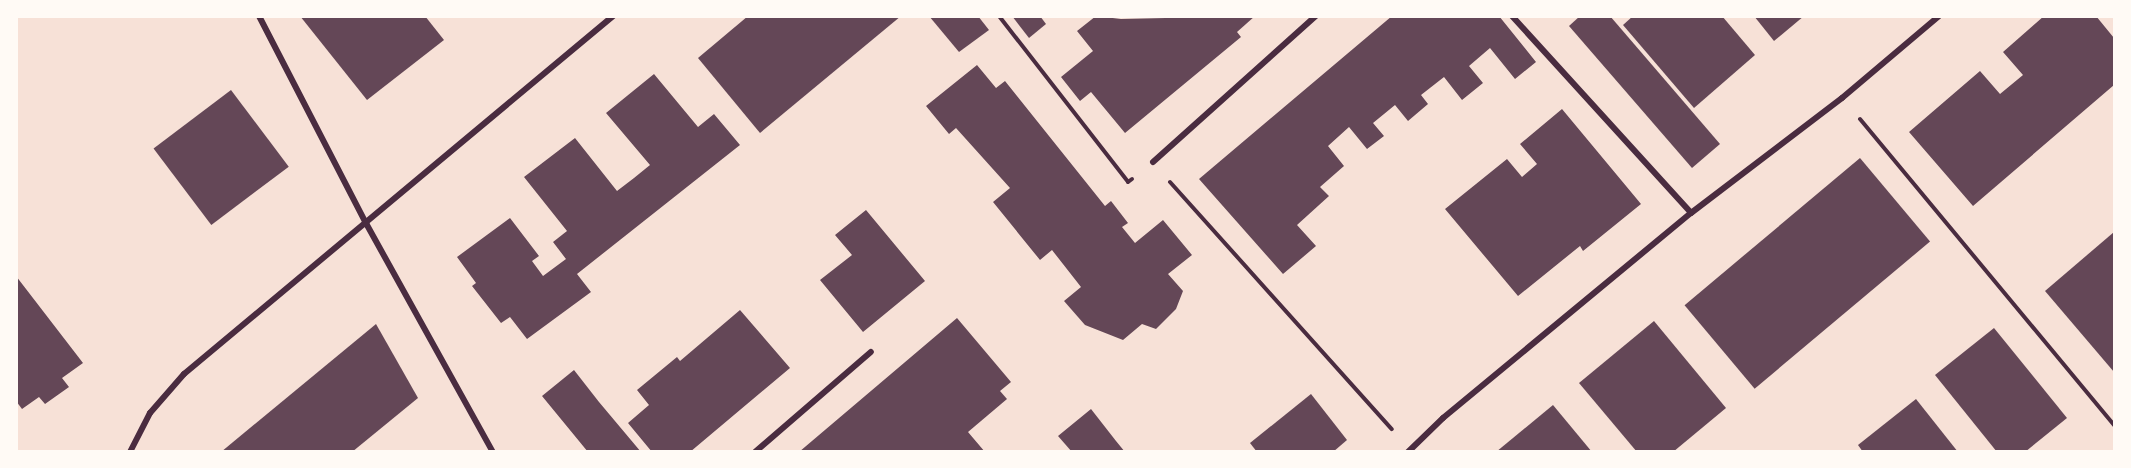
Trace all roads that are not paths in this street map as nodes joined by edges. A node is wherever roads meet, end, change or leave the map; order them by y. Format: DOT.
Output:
graph roads {
  1 [pos="259,16"];
  2 [pos="613,16"];
  3 [pos="1316,16"];
  4 [pos="1512,16"];
  5 [pos="1939,16"];
  6 [pos="1153,162"];
  7 [pos="1691,213"];
  8 [pos="367,225"];
  9 [pos="872,352"];
  10 [pos="1409,451"];
  11 [pos="130,452"];
  12 [pos="493,452"];
  13 [pos="755,452"];
  1 -- 8 [label="street"];
  2 -- 8 [label="street"];
  3 -- 6 [label="street"];
  4 -- 7 [label="street"];
  5 -- 7 [label="street"];
  7 -- 10 [label="street"];
  8 -- 11 [label="street"];
  8 -- 12 [label="street"];
  9 -- 13 [label="street"];
}
